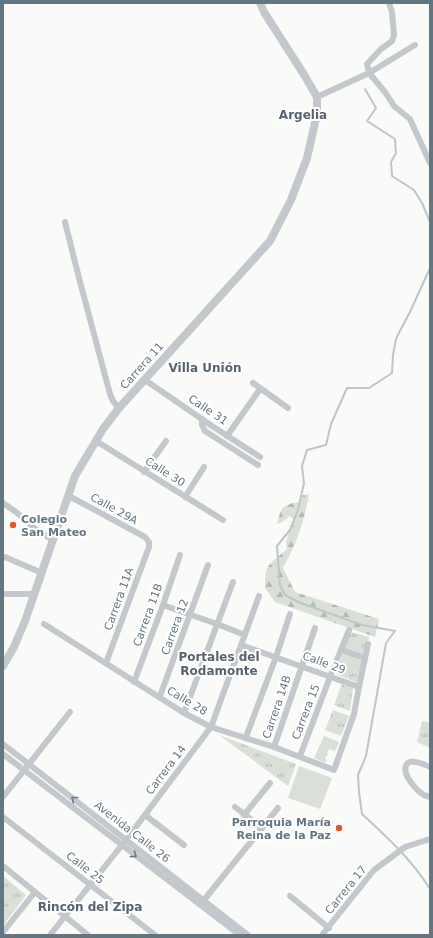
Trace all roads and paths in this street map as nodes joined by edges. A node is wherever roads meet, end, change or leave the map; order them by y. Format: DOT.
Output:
graph roads {
  1 [pos="260,3"];
  2 [pos="389,3"];
  3 [pos="415,45"];
  4 [pos="369,73"];
  5 [pos="317,97"];
  6 [pos="430,163"];
  7 [pos="65,222"];
  8 [pos="144,380"];
  9 [pos="253,383"];
  10 [pos="260,389"];
  11 [pos="119,408"];
  12 [pos="288,408"];
  13 [pos="202,419"];
  14 [pos="227,436"];
  15 [pos="96,441"];
  16 [pos="166,441"];
  17 [pos="260,457"];
  18 [pos="258,465"];
  19 [pos="204,467"];
  20 [pos="144,472"];
  21 [pos="69,496"];
  22 [pos="185,497"];
  23 [pos="3,503"];
  24 [pos="223,520"];
  25 [pos="53,540"];
  26 [pos="149,542"];
  27 [pos="180,555"];
  28 [pos="4,557"];
  29 [pos="208,565"];
  30 [pos="42,573"];
  31 [pos="233,582"];
  32 [pos="3,594"];
  33 [pos="35,594"];
  34 [pos="259,596"];
  35 [pos="163,605"];
  36 [pos="191,614"];
  37 [pos="290,614"];
  38 [pos="44,624"];
  39 [pos="217,624"];
  40 [pos="315,628"];
  41 [pos="348,630"];
  42 [pos="246,635"];
  43 [pos="368,644"];
  44 [pos="241,645"];
  45 [pos="341,650"];
  46 [pos="276,657"];
  47 [pos="365,658"];
  48 [pos="106,663"];
  49 [pos="4,664"];
  50 [pos="302,666"];
  51 [pos="330,677"];
  52 [pos="134,682"];
  53 [pos="359,687"];
  54 [pos="160,696"];
  55 [pos="70,712"];
  56 [pos="184,713"];
  57 [pos="211,727"];
  58 [pos="246,738"];
  59 [pos="3,744"];
  60 [pos="274,747"];
  61 [pos="3,754"];
  62 [pos="300,756"];
  63 [pos="29,764"];
  64 [pos="430,767"];
  65 [pos="24,770"];
  66 [pos="270,783"];
  67 [pos="3,797"];
  68 [pos="430,797"];
  69 [pos="235,807"];
  70 [pos="278,808"];
  71 [pos="145,815"];
  72 [pos="244,815"];
  73 [pos="3,817"];
  74 [pos="262,828"];
  75 [pos="430,839"];
  76 [pos="124,843"];
  77 [pos="184,845"];
  78 [pos="3,866"];
  79 [pos="90,884"];
  80 [pos="35,892"];
  81 [pos="290,896"];
  82 [pos="204,900"];
  83 [pos="65,916"];
  84 [pos="329,928"];
  85 [pos="3,932"];
  86 [pos="6,935"];
  87 [pos="50,935"];
  88 [pos="88,935"];
  89 [pos="155,935"];
  90 [pos="240,935"];
  91 [pos="248,935"];
  92 [pos="322,935"];
  1 -- 5 [label="street"];
  2 -- 4 [label="street"];
  3 -- 4 [label="street"];
  4 -- 5 [label="street"];
  4 -- 6 [label="street"];
  5 -- 8 [label="street, Carrera 11"];
  7 -- 11 [label="street"];
  8 -- 11 [label="street, Carrera 11"];
  8 -- 13 [label="street, Calle 31"];
  9 -- 10 [label="street"];
  10 -- 12 [label="street"];
  10 -- 14 [label="street"];
  11 -- 15 [label="street, Carrera 11"];
  13 -- 14 [label="street, Calle 31"];
  13 -- 18 [label="street"];
  14 -- 17 [label="street, Calle 31"];
  15 -- 20 [label="street, Calle 30"];
  15 -- 21 [label="street, Carrera 11"];
  16 -- 20 [label="street"];
  19 -- 22 [label="street"];
  20 -- 22 [label="street, Calle 30"];
  21 -- 25 [label="street, Carrera 11"];
  21 -- 26 [label="street, Calle 29A"];
  22 -- 24 [label="street, Calle 30"];
  23 -- 25 [label="street"];
  25 -- 30 [label="street, Carrera 11"];
  26 -- 48 [label="street, Carrera 11A"];
  27 -- 35 [label="street, Carrera 11B"];
  28 -- 30 [label="street"];
  29 -- 36 [label="street, Carrera 12"];
  30 -- 33 [label="street, Carrera 11"];
  31 -- 39 [label="street"];
  32 -- 33 [label="street"];
  33 -- 49 [label="street, Carrera 11"];
  34 -- 42 [label="street, Carrera 14"];
  35 -- 36 [label="street"];
  35 -- 52 [label="street, Carrera 11B"];
  36 -- 39 [label="street"];
  36 -- 54 [label="street, Carrera 12"];
  37 -- 46 [label="street"];
  38 -- 48 [label="street, Calle 28"];
  39 -- 42 [label="street"];
  39 -- 56 [label="street"];
  40 -- 50 [label="street, Carrera 14B"];
  41 -- 45 [label="street, Carrera 15"];
  42 -- 44 [label="street, Carrera 14"];
  43 -- 47 [label="street, Calle 29"];
  44 -- 46 [label="street, Calle 29"];
  44 -- 57 [label="street, Carrera 14"];
  45 -- 47 [label="street"];
  45 -- 51 [label="street, Carrera 15"];
  46 -- 50 [label="street, Calle 29"];
  46 -- 58 [label="street"];
  47 -- 53 [label="street, Calle 29"];
  48 -- 52 [label="street, Calle 28"];
  50 -- 51 [label="street, Calle 29"];
  50 -- 60 [label="street, Carrera 14B"];
  51 -- 53 [label="street, Calle 29"];
  51 -- 62 [label="street, Carrera 15"];
  52 -- 54 [label="street, Calle 28"];
  53 -- 62 [label="street, Calle 28"];
  54 -- 56 [label="street, Calle 28"];
  55 -- 63 [label="street"];
  56 -- 57 [label="street, Calle 28"];
  57 -- 58 [label="street, Calle 28"];
  57 -- 71 [label="street, Carrera 14"];
  58 -- 60 [label="street, Calle 28"];
  59 -- 63 [label="street, Avenida Calle 26"];
  60 -- 62 [label="street, Calle 28"];
  61 -- 65 [label="street, Avenida Calle 26"];
  63 -- 65 [label="street"];
  76 -- 63 [label="street, Avenida Calle 26, one-way"];
  64 -- 68 [label="street"];
  65 -- 67 [label="street"];
  65 -- 76 [label="street, Avenida Calle 26"];
  66 -- 72 [label="street"];
  69 -- 72 [label="street"];
  70 -- 74 [label="street"];
  71 -- 76 [label="street, Carrera 14"];
  71 -- 77 [label="street"];
  72 -- 74 [label="street"];
  73 -- 79 [label="street, Calle 25"];
  74 -- 82 [label="street"];
  75 -- 84 [label="street, Carrera 17"];
  76 -- 79 [label="street, Carrera 14"];
  76 -- 82 [label="street, Avenida Calle 26"];
  76 -- 90 [label="street, Avenida Calle 26, one-way"];
  78 -- 80 [label="street"];
  79 -- 83 [label="street, Carrera 14"];
  79 -- 89 [label="street, Calle 25"];
  80 -- 83 [label="street"];
  80 -- 85 [label="street"];
  81 -- 84 [label="street"];
  82 -- 91 [label="street, Avenida Calle 26"];
  83 -- 87 [label="street, Carrera 14"];
  83 -- 88 [label="street"];
  84 -- 92 [label="street, Carrera 17"];
  85 -- 86 [label="street"];
}
